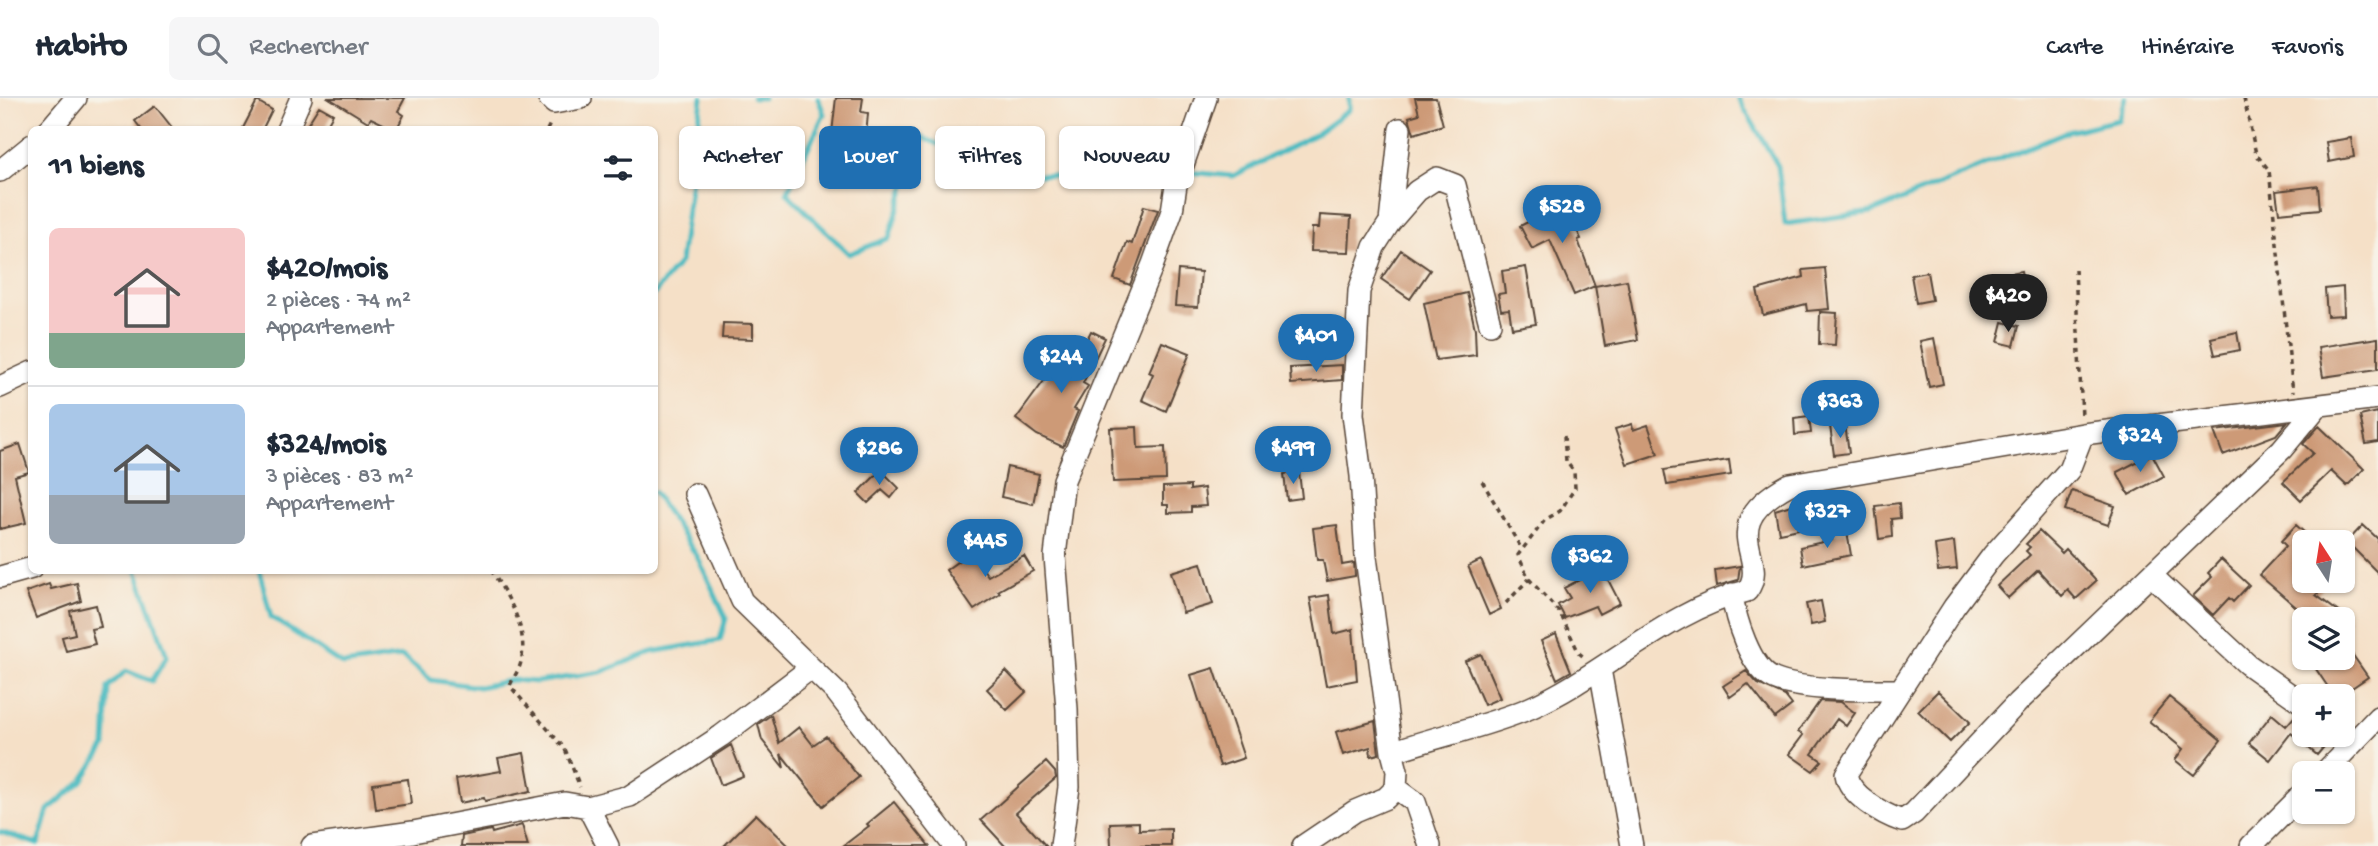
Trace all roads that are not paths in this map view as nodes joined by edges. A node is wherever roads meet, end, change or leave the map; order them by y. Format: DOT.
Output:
graph roads {
  1 [pos="76,98"];
  2 [pos="301,98"];
  3 [pos="549,98"];
  4 [pos="581,98"];
  5 [pos="1206,98"];
  6 [pos="55,126"];
  7 [pos="289,126"];
  8 [pos="1400,129"];
  9 [pos="28,148"];
  10 [pos="0,171"];
  11 [pos="1390,222"];
  12 [pos="1490,324"];
  13 [pos="28,374"];
  14 [pos="0,387"];
  15 [pos="2378,398"];
  16 [pos="2317,407"];
  17 [pos="2083,434"];
  18 [pos="695,494"];
  19 [pos="28,569"];
  20 [pos="2151,575"];
  21 [pos="0,578"];
  22 [pos="1732,594"];
  23 [pos="811,668"];
  24 [pos="1600,669"];
  25 [pos="1899,690"];
  26 [pos="2292,696"];
  27 [pos="2378,717"];
  28 [pos="2355,733"];
  29 [pos="1392,752"];
  30 [pos="1396,788"];
  31 [pos="2292,805"];
  32 [pos="588,807"];
  33 [pos="414,839"];
  34 [pos="312,846"];
  35 [pos="608,846"];
  36 [pos="954,846"];
  37 [pos="1061,846"];
  38 [pos="1303,846"];
  39 [pos="1430,846"];
  40 [pos="1632,846"];
  41 [pos="2252,846"];
  1 -- 6 [label="street"];
  2 -- 7 [label="street"];
  3 -- 4 [label="street"];
  5 -- 37 [label="street"];
  8 -- 11 [label="street"];
  9 -- 10 [label="street"];
  11 -- 12 [label="street"];
  11 -- 29 [label="street"];
  13 -- 14 [label="street"];
  15 -- 16 [label="street"];
  16 -- 17 [label="street"];
  16 -- 20 [label="street"];
  17 -- 22 [label="street"];
  17 -- 25 [label="street"];
  18 -- 23 [label="street"];
  19 -- 21 [label="street"];
  20 -- 25 [label="street"];
  20 -- 26 [label="street"];
  22 -- 24 [label="street"];
  22 -- 25 [label="street"];
  23 -- 32 [label="street"];
  23 -- 36 [label="street"];
  24 -- 29 [label="street"];
  24 -- 40 [label="street"];
  27 -- 28 [label="street"];
  29 -- 30 [label="street"];
  30 -- 38 [label="street"];
  30 -- 39 [label="street"];
  31 -- 41 [label="street"];
  32 -- 33 [label="street"];
  32 -- 35 [label="street"];
  33 -- 34 [label="street"];
}
